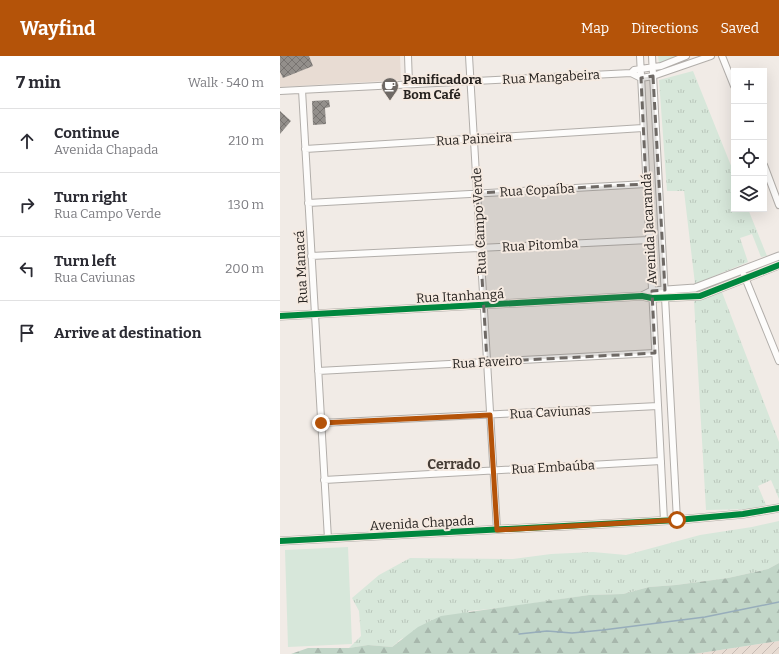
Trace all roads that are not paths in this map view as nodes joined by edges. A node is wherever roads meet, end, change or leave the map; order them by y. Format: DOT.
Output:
graph roads {
  1 [pos="408,56"];
  2 [pos="469,56"];
  3 [pos="640,56"];
  4 [pos="652,56"];
  5 [pos="686,56"];
  6 [pos="711,56"];
  7 [pos="722,56"];
  8 [pos="652,68"];
  9 [pos="641,70"];
  10 [pos="631,73"];
  11 [pos="653,76"];
  12 [pos="641,78"];
  13 [pos="731,78"];
  14 [pos="470,81"];
  15 [pos="409,84"];
  16 [pos="302,90"];
  17 [pos="280,91"];
  18 [pos="644,128"];
  19 [pos="474,139"];
  20 [pos="305,149"];
  21 [pos="767,173"];
  22 [pos="646,184"];
  23 [pos="477,193"];
  24 [pos="308,203"];
  25 [pos="779,205"];
  26 [pos="649,240"];
  27 [pos="480,248"];
  28 [pos="311,256"];
  29 [pos="779,256"];
  30 [pos="779,264"];
  31 [pos="742,270"];
  32 [pos="745,277"];
  33 [pos="652,294"];
  34 [pos="665,294"];
  35 [pos="484,306"];
  36 [pos="315,314"];
  37 [pos="280,316"];
  38 [pos="655,353"];
  39 [pos="779,361"];
  40 [pos="487,362"];
  41 [pos="318,371"];
  42 [pos="658,406"];
  43 [pos="490,415"];
  44 [pos="321,423"];
  45 [pos="661,461"];
  46 [pos="674,468"];
  47 [pos="493,470"];
  48 [pos="662,470"];
  49 [pos="324,480"];
  50 [pos="779,508"];
  51 [pos="677,520"];
  52 [pos="664,521"];
  53 [pos="497,530"];
  54 [pos="328,539"];
  55 [pos="280,541"];
  1 -- 15 [label="street"];
  2 -- 14 [label="street, Rua Campo Verde"];
  3 -- 9 [label="street, Avenida Jacarandá"];
  4 -- 8 [label="street"];
  5 -- 8 [label="street, Rua Mangabeira"];
  6 -- 11 [label="street"];
  7 -- 13 [label="street"];
  8 -- 9 [label="street, Rua Mangabeira"];
  8 -- 11 [label="street"];
  9 -- 10 [label="street, Rua Mangabeira"];
  9 -- 12 [label="street, Avenida Jacarandá"];
  10 -- 12 [label="street"];
  10 -- 14 [label="street, Rua Mangabeira"];
  11 -- 12 [label="street"];
  11 -- 34 [label="street"];
  12 -- 18 [label="street, Avenida Jacarandá"];
  14 -- 15 [label="street, Rua Mangabeira"];
  14 -- 19 [label="street, Rua Campo Verde"];
  15 -- 16 [label="street, Rua Mangabeira"];
  16 -- 17 [label="street, Rua Mangabeira"];
  16 -- 20 [label="street, Rua Manacá"];
  18 -- 19 [label="street, Rua Paineira"];
  18 -- 22 [label="street, Avenida Jacarandá"];
  19 -- 20 [label="street, Rua Paineira"];
  19 -- 23 [label="street, Rua Campo Verde"];
  20 -- 24 [label="street, Rua Manacá"];
  21 -- 25 [label="street"];
  22 -- 23 [label="street, Rua Copaíba"];
  22 -- 26 [label="street, Avenida Jacarandá"];
  23 -- 24 [label="street, Rua Copaíba"];
  23 -- 27 [label="street, Rua Campo Verde"];
  24 -- 28 [label="street, Rua Manacá"];
  26 -- 27 [label="street, Rua Pitomba"];
  26 -- 33 [label="street, Avenida Jacarandá"];
  27 -- 28 [label="street, Rua Pitomba"];
  27 -- 35 [label="street, Rua Campo Verde"];
  28 -- 36 [label="street, Rua Manacá"];
  29 -- 31 [label="street, Rua Itanhangá"];
  30 -- 32 [label="street, Rua Itanhangá"];
  31 -- 32 [label="street"];
  31 -- 34 [label="street, Rua Itanhangá"];
  32 -- 34 [label="street, Rua Itanhangá"];
  32 -- 39 [label="street"];
  33 -- 34 [label="street, Rua Itanhangá"];
  33 -- 35 [label="street, Rua Itanhangá"];
  33 -- 38 [label="street, Avenida Jacarandá"];
  34 -- 46 [label="street"];
  35 -- 36 [label="street, Rua Itanhangá"];
  35 -- 40 [label="street, Rua Campo Verde"];
  36 -- 37 [label="street, Rua Itanhangá"];
  36 -- 41 [label="street, Rua Manacá"];
  38 -- 40 [label="street, Rua Faveiro"];
  38 -- 42 [label="street, Avenida Jacarandá"];
  40 -- 41 [label="street, Rua Faveiro"];
  40 -- 43 [label="street, Rua Campo Verde"];
  41 -- 44 [label="street, Rua Manacá"];
  42 -- 43 [label="street, Rua Caviunas"];
  42 -- 45 [label="street, Avenida Jacarandá"];
  43 -- 44 [label="street, Rua Caviunas"];
  43 -- 47 [label="street, Rua Campo Verde"];
  44 -- 49 [label="street, Rua Manacá"];
  45 -- 47 [label="street, Rua Embaúba"];
  45 -- 48 [label="street, Avenida Jacarandá"];
  46 -- 48 [label="street"];
  46 -- 51 [label="street"];
  47 -- 49 [label="street, Rua Embaúba"];
  47 -- 53 [label="street, Rua Campo Verde"];
  48 -- 52 [label="street, Avenida Jacarandá"];
  49 -- 54 [label="street, Rua Manacá"];
  50 -- 51 [label="street, Avenida Chapada"];
  51 -- 52 [label="street, Avenida Chapada"];
  52 -- 53 [label="street, Avenida Chapada"];
  53 -- 54 [label="street, Avenida Chapada"];
  54 -- 55 [label="street, Avenida Chapada"];
}
